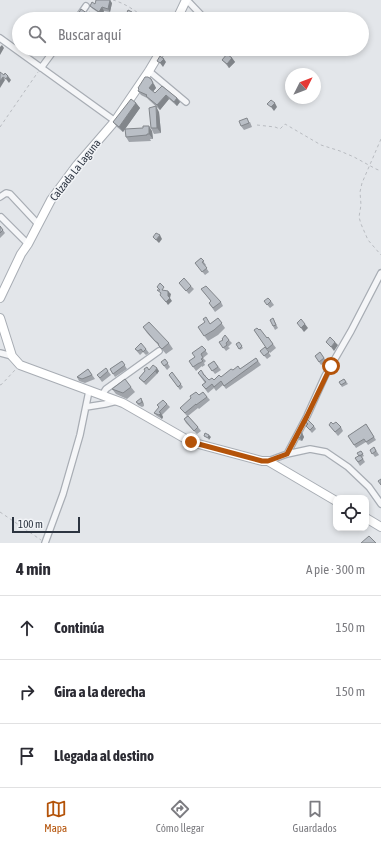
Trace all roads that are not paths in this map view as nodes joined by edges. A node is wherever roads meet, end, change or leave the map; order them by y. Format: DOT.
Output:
graph roads {
  1 [pos="186,0"];
  2 [pos="86,6"];
  3 [pos="82,12"];
  4 [pos="180,12"];
  5 [pos="198,12"];
  6 [pos="0,38"];
  7 [pos="12,47"];
  8 [pos="25,56"];
  9 [pos="50,56"];
  10 [pos="158,56"];
  11 [pos="41,68"];
  12 [pos="150,71"];
  13 [pos="186,102"];
  14 [pos="115,121"];
  15 [pos="0,197"];
  16 [pos="1,217"];
  17 [pos="38,224"];
  18 [pos="28,244"];
  19 [pos="381,273"];
  20 [pos="0,298"];
  21 [pos="0,318"];
  22 [pos="159,351"];
  23 [pos="0,353"];
  24 [pos="12,356"];
  25 [pos="89,391"];
  26 [pos="102,395"];
  27 [pos="117,401"];
  28 [pos="86,407"];
  29 [pos="287,454"];
  30 [pos="268,461"];
  31 [pos="333,499"];
  32 [pos="381,504"];
  33 [pos="369,520"];
  34 [pos="381,527"];
  35 [pos="45,543"];
  1 -- 4 [label="street"];
  1 -- 5 [label="street"];
  2 -- 3 [label="street"];
  6 -- 7 [label="street"];
  8 -- 11 [label="street"];
  9 -- 11 [label="street"];
  10 -- 12 [label="street, Calzada La Laguna"];
  11 -- 14 [label="street"];
  12 -- 13 [label="street"];
  12 -- 14 [label="street, Calzada La Laguna"];
  14 -- 17 [label="street, Calzada La Laguna"];
  15 -- 17 [label="street"];
  16 -- 18 [label="street"];
  17 -- 18 [label="street, Calzada La Laguna"];
  18 -- 20 [label="street, Calzada La Laguna"];
  19 -- 29 [label="street"];
  21 -- 24 [label="street"];
  22 -- 26 [label="street"];
  23 -- 24 [label="street"];
  24 -- 25 [label="street"];
  25 -- 26 [label="street"];
  25 -- 28 [label="street"];
  26 -- 27 [label="street"];
  27 -- 28 [label="street"];
  27 -- 30 [label="street"];
  28 -- 35 [label="street"];
  29 -- 30 [label="street"];
  29 -- 32 [label="street"];
  30 -- 31 [label="street"];
  33 -- 34 [label="street"];
}
